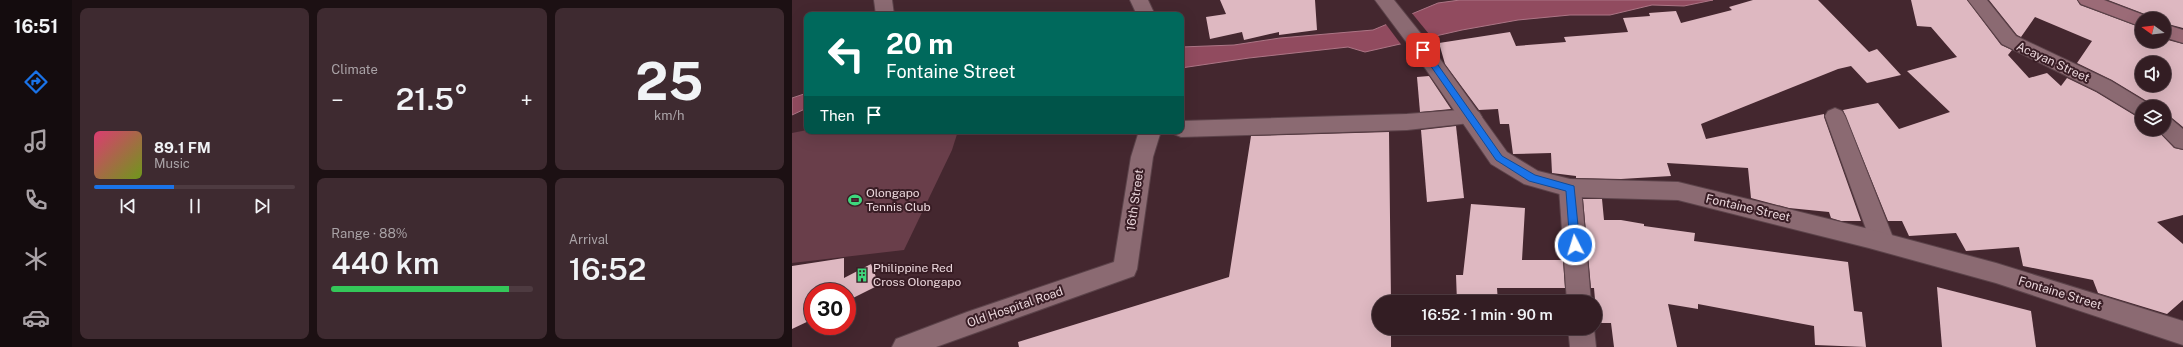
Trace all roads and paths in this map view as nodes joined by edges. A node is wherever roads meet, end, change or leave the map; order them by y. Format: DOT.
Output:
graph roads {
  1 [pos="883,0"];
  2 [pos="1139,0"];
  3 [pos="1977,0"];
  4 [pos="2087,0"];
  5 [pos="1389,7"];
  6 [pos="885,12"];
  7 [pos="1145,12"];
  8 [pos="2135,18"];
  9 [pos="2171,33"];
  10 [pos="2183,37"];
  11 [pos="2135,105"];
  12 [pos="1835,116"];
  13 [pos="1472,117"];
  14 [pos="1184,128"];
  15 [pos="2171,130"];
  16 [pos="1149,134"];
  17 [pos="2183,141"];
  18 [pos="1570,188"];
  19 [pos="1882,240"];
  20 [pos="1125,269"];
  21 [pos="1578,295"];
  22 [pos="2183,333"];
  23 [pos="1582,335"];
  24 [pos="905,347"];
  25 [pos="1583,347"];
  1 -- 6 [label="street"];
  2 -- 7 [label="street"];
  3 -- 11 [label="street, Acayan Street"];
  4 -- 8 [label="main road"];
  5 -- 13 [label="street, Fontaine Street"];
  9 -- 10 [label="main road"];
  12 -- 19 [label="street"];
  13 -- 14 [label="street"];
  13 -- 18 [label="street, Fontaine Street"];
  15 -- 17 [label="street"];
  16 -- 20 [label="street, 16th Street"];
  18 -- 19 [label="street, Fontaine Street"];
  18 -- 21 [label="street"];
  19 -- 22 [label="street, Fontaine Street"];
  20 -- 24 [label="street, Old Hospital Road"];
  23 -- 25 [label="street"];
}
